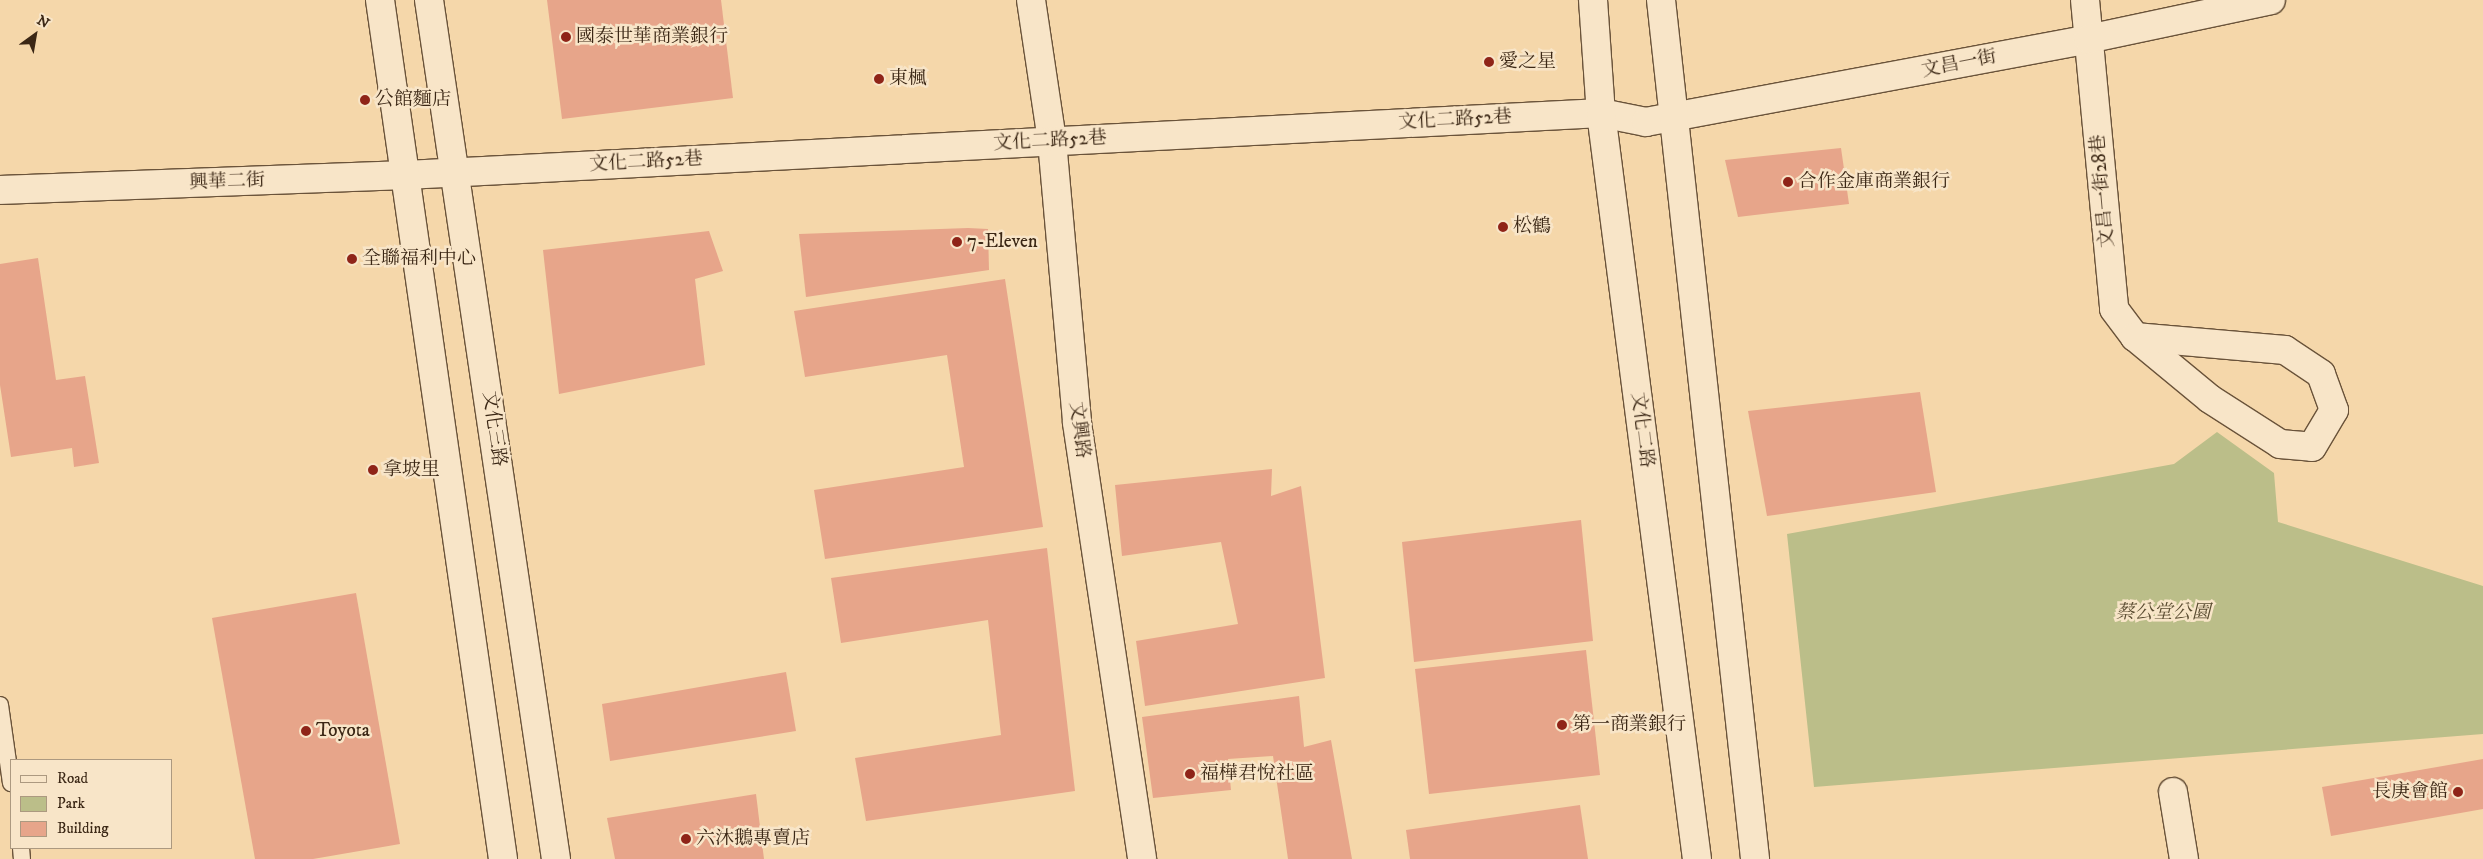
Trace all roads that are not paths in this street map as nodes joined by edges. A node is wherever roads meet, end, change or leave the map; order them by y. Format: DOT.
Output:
graph roads {
  1 [pos="380,0"];
  2 [pos="429,0"];
  3 [pos="1031,0"];
  4 [pos="1593,0"];
  5 [pos="1661,0"];
  6 [pos="2086,0"];
  7 [pos="2272,0"];
  8 [pos="2088,39"];
  9 [pos="1601,113"];
  10 [pos="1675,118"];
  11 [pos="1646,122"];
  12 [pos="1052,141"];
  13 [pos="454,172"];
  14 [pos="406,175"];
  15 [pos="0,190"];
  16 [pos="2135,336"];
  17 [pos="0,705"];
  18 [pos="10,776"];
  19 [pos="2172,792"];
  20 [pos="503,859"];
  21 [pos="556,859"];
  22 [pos="1142,859"];
  23 [pos="1697,859"];
  24 [pos="1755,859"];
  25 [pos="2184,859"];
  1 -- 14 [label="street"];
  2 -- 13 [label="street, 文化三路"];
  3 -- 12 [label="street, 文興路"];
  4 -- 9 [label="street, 文化二路"];
  5 -- 10 [label="street"];
  6 -- 8 [label="street, 文昌一街28巷"];
  7 -- 8 [label="street, 文昌一街"];
  8 -- 10 [label="street, 文昌一街"];
  8 -- 16 [label="street, 文昌一街28巷"];
  9 -- 11 [label="street, 文化二路52巷"];
  9 -- 12 [label="street, 文化二路52巷"];
  9 -- 23 [label="street, 文化二路"];
  10 -- 11 [label="street, 文昌一街"];
  10 -- 24 [label="street"];
  12 -- 13 [label="street, 文化二路52巷"];
  12 -- 22 [label="street, 文興路"];
  13 -- 14 [label="street, 興華二街"];
  13 -- 21 [label="street, 文化三路"];
  14 -- 15 [label="street, 興華二街"];
  14 -- 20 [label="street"];
  16 -- 16 [label="street, 文昌一街28巷"];
  17 -- 18 [label="lane"];
  19 -- 25 [label="street"];
}
